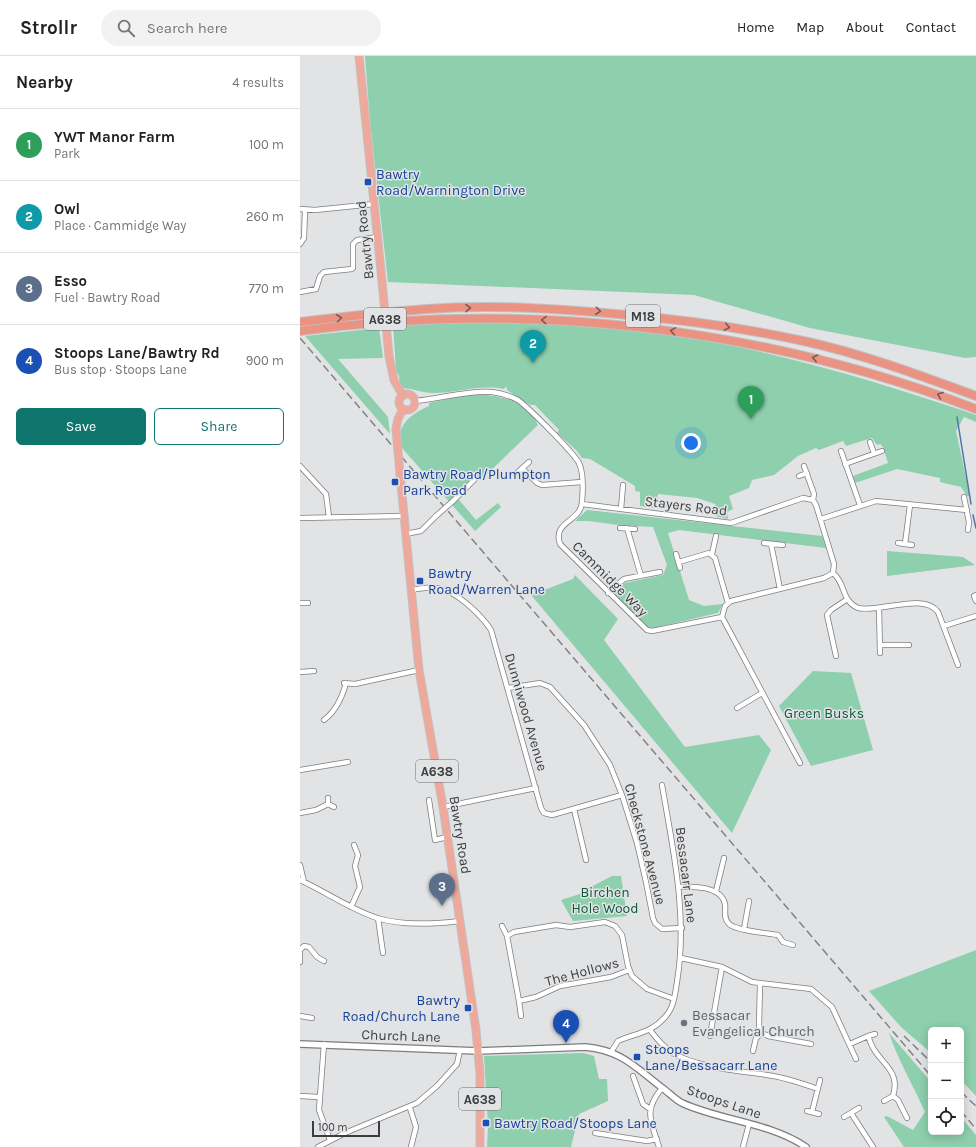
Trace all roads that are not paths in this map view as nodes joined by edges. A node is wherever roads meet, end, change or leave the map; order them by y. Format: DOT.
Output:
graph roads {
  1 [pos="359,56"];
  2 [pos="374,204"];
  3 [pos="303,209"];
  4 [pos="378,237"];
  5 [pos="300,244"];
  6 [pos="300,292"];
  7 [pos="300,322"];
  8 [pos="300,331"];
  9 [pos="403,396"];
  10 [pos="976,396"];
  11 [pos="414,401"];
  12 [pos="404,409"];
  13 [pos="976,409"];
  14 [pos="870,442"];
  15 [pos="841,451"];
  16 [pos="882,451"];
  17 [pos="874,453"];
  18 [pos="529,462"];
  19 [pos="846,464"];
  20 [pos="300,466"];
  21 [pos="804,466"];
  22 [pos="522,468"];
  23 [pos="517,473"];
  24 [pos="807,473"];
  25 [pos="799,476"];
  26 [pos="474,480"];
  27 [pos="582,482"];
  28 [pos="623,485"];
  29 [pos="964,497"];
  30 [pos="812,500"];
  31 [pos="582,504"];
  32 [pos="860,505"];
  33 [pos="910,505"];
  34 [pos="620,509"];
  35 [pos="967,510"];
  36 [pos="404,516"];
  37 [pos="329,517"];
  38 [pos="300,518"];
  39 [pos="821,519"];
  40 [pos="620,528"];
  41 [pos="627,528"];
  42 [pos="635,529"];
  43 [pos="968,530"];
  44 [pos="405,534"];
  45 [pos="716,536"];
  46 [pos="764,543"];
  47 [pos="898,543"];
  48 [pos="771,544"];
  49 [pos="905,544"];
  50 [pos="912,545"];
  51 [pos="783,546"];
  52 [pos="676,554"];
  53 [pos="712,554"];
  54 [pos="679,562"];
  55 [pos="680,568"];
  56 [pos="660,572"];
  57 [pos="833,573"];
  58 [pos="641,576"];
  59 [pos="780,589"];
  60 [pos="411,590"];
  61 [pos="608,593"];
  62 [pos="976,595"];
  63 [pos="846,600"];
  64 [pos="976,601"];
  65 [pos="300,603"];
  66 [pos="308,603"];
  67 [pos="728,603"];
  68 [pos="879,608"];
  69 [pos="976,616"];
  70 [pos="722,617"];
  71 [pos="944,626"];
  72 [pos="880,645"];
  73 [pos="909,645"];
  74 [pos="880,653"];
  75 [pos="836,656"];
  76 [pos="958,665"];
  77 [pos="419,670"];
  78 [pos="314,671"];
  79 [pos="300,672"];
  80 [pos="508,688"];
  81 [pos="762,693"];
  82 [pos="737,708"];
  83 [pos="324,720"];
  84 [pos="348,762"];
  85 [pos="800,763"];
  86 [pos="300,770"];
  87 [pos="662,785"];
  88 [pos="536,788"];
  89 [pos="622,794"];
  90 [pos="429,800"];
  91 [pos="334,808"];
  92 [pos="443,808"];
  93 [pos="574,809"];
  94 [pos="300,813"];
  95 [pos="447,837"];
  96 [pos="354,845"];
  97 [pos="724,858"];
  98 [pos="586,860"];
  99 [pos="300,865"];
  100 [pos="302,881"];
  101 [pos="679,887"];
  102 [pos="716,892"];
  103 [pos="749,901"];
  104 [pos="352,907"];
  105 [pos="378,918"];
  106 [pos="460,921"];
  107 [pos="502,926"];
  108 [pos="682,928"];
  109 [pos="744,929"];
  110 [pos="507,936"];
  111 [pos="792,945"];
  112 [pos="300,951"];
  113 [pos="383,953"];
  114 [pos="681,958"];
  115 [pos="324,960"];
  116 [pos="300,962"];
  117 [pos="722,967"];
  118 [pos="629,970"];
  119 [pos="760,984"];
  120 [pos="674,999"];
  121 [pos="519,1001"];
  122 [pos="300,1016"];
  123 [pos="522,1016"];
  124 [pos="312,1018"];
  125 [pos="650,1030"];
  126 [pos="762,1033"];
  127 [pos="875,1034"];
  128 [pos="710,1036"];
  129 [pos="868,1036"];
  130 [pos="300,1044"];
  131 [pos="324,1044"];
  132 [pos="811,1044"];
  133 [pos="850,1044"];
  134 [pos="460,1050"];
  135 [pos="478,1051"];
  136 [pos="753,1051"];
  137 [pos="611,1052"];
  138 [pos="856,1059"];
  139 [pos="633,1076"];
  140 [pos="820,1080"];
  141 [pos="662,1088"];
  142 [pos="818,1089"];
  143 [pos="300,1096"];
  144 [pos="894,1096"];
  145 [pos="319,1097"];
  146 [pos="884,1101"];
  147 [pos="410,1108"];
  148 [pos="859,1108"];
  149 [pos="650,1109"];
  150 [pos="851,1113"];
  151 [pos="819,1114"];
  152 [pos="844,1117"];
  153 [pos="907,1118"];
  154 [pos="750,1124"];
  155 [pos="596,1133"];
  156 [pos="656,1138"];
  157 [pos="330,1140"];
  158 [pos="871,1146"];
  159 [pos="318,1147"];
  160 [pos="411,1147"];
  161 [pos="480,1147"];
  162 [pos="659,1147"];
  163 [pos="743,1147"];
  164 [pos="806,1147"];
  1 -- 2 [label="highway, Bawtry Road / A638"];
  2 -- 3 [label="street"];
  2 -- 4 [label="highway, Bawtry Road / A638"];
  3 -- 5 [label="street"];
  4 -- 6 [label="street"];
  4 -- 9 [label="highway, Bawtry Road / A638, bridge"];
  7 -- 10 [label="highway, M18, one-way"];
  13 -- 8 [label="highway, M18, one-way"];
  9 -- 11 [label="highway"];
  9 -- 12 [label="highway, Bawtry Road / A638"];
  11 -- 12 [label="highway, Bawtry Road / A638"];
  11 -- 27 [label="street"];
  12 -- 36 [label="highway, Bawtry Road / A638, bridge"];
  14 -- 17 [label="street"];
  15 -- 19 [label="street"];
  16 -- 17 [label="street"];
  17 -- 19 [label="street"];
  18 -- 22 [label="street"];
  19 -- 32 [label="street"];
  20 -- 37 [label="street"];
  21 -- 24 [label="street"];
  22 -- 23 [label="street"];
  22 -- 27 [label="street"];
  24 -- 25 [label="street"];
  24 -- 30 [label="street"];
  26 -- 44 [label="street, bridge"];
  27 -- 31 [label="street"];
  28 -- 34 [label="street"];
  29 -- 35 [label="street"];
  30 -- 34 [label="street, Stayers Road"];
  30 -- 39 [label="street"];
  31 -- 34 [label="street, Stayers Road"];
  31 -- 61 [label="street, Cammidge Way"];
  32 -- 33 [label="street"];
  32 -- 39 [label="street"];
  33 -- 35 [label="street"];
  33 -- 49 [label="street"];
  35 -- 43 [label="street"];
  36 -- 37 [label="street"];
  36 -- 44 [label="highway, Bawtry Road / A638"];
  37 -- 38 [label="street"];
  39 -- 57 [label="street"];
  40 -- 41 [label="street"];
  41 -- 42 [label="street"];
  41 -- 58 [label="street"];
  44 -- 60 [label="highway, Bawtry Road / A638"];
  45 -- 53 [label="street"];
  46 -- 48 [label="street"];
  47 -- 49 [label="street"];
  48 -- 51 [label="street"];
  48 -- 59 [label="street"];
  49 -- 50 [label="street"];
  52 -- 54 [label="street"];
  53 -- 54 [label="street"];
  53 -- 67 [label="street"];
  54 -- 55 [label="street"];
  56 -- 58 [label="street"];
  57 -- 59 [label="street"];
  57 -- 63 [label="street"];
  58 -- 61 [label="street"];
  59 -- 67 [label="street"];
  60 -- 77 [label="highway, Bawtry Road / A638"];
  60 -- 80 [label="street, Dunniwood Avenue"];
  61 -- 70 [label="street, Cammidge Way"];
  62 -- 64 [label="street"];
  63 -- 68 [label="street"];
  63 -- 75 [label="street"];
  65 -- 66 [label="street"];
  67 -- 70 [label="street"];
  68 -- 71 [label="street"];
  68 -- 72 [label="street"];
  69 -- 71 [label="street"];
  70 -- 81 [label="street"];
  71 -- 76 [label="street"];
  72 -- 73 [label="street"];
  72 -- 74 [label="street"];
  77 -- 83 [label="street"];
  77 -- 92 [label="highway, Bawtry Road / A638"];
  78 -- 79 [label="street"];
  80 -- 88 [label="street, Dunniwood Avenue"];
  80 -- 89 [label="street, Checkstone Avenue"];
  81 -- 82 [label="street"];
  81 -- 85 [label="street"];
  84 -- 86 [label="street"];
  87 -- 101 [label="street, Bessacarr Lane"];
  88 -- 92 [label="street"];
  88 -- 93 [label="street, Dunniwood Avenue"];
  89 -- 93 [label="street, Dunniwood Avenue"];
  89 -- 108 [label="street, Checkstone Avenue"];
  90 -- 95 [label="street"];
  91 -- 94 [label="street"];
  92 -- 95 [label="highway, Bawtry Road / A638"];
  93 -- 98 [label="street"];
  95 -- 106 [label="highway, Bawtry Road / A638"];
  96 -- 104 [label="street"];
  97 -- 102 [label="street"];
  99 -- 100 [label="street"];
  100 -- 104 [label="street"];
  101 -- 102 [label="street"];
  101 -- 108 [label="street, Bessacarr Lane"];
  102 -- 109 [label="street"];
  103 -- 109 [label="street"];
  104 -- 105 [label="street"];
  105 -- 106 [label="street"];
  105 -- 113 [label="street"];
  106 -- 135 [label="highway, Bawtry Road / A638"];
  107 -- 110 [label="street"];
  108 -- 114 [label="street, Bessacarr Lane"];
  109 -- 111 [label="street"];
  110 -- 118 [label="street, The Hollows"];
  110 -- 121 [label="street"];
  112 -- 115 [label="street"];
  112 -- 116 [label="street"];
  114 -- 117 [label="street"];
  114 -- 120 [label="street, Bessacarr Lane"];
  117 -- 119 [label="street"];
  117 -- 128 [label="street"];
  118 -- 120 [label="street, The Hollows"];
  118 -- 121 [label="street, The Hollows"];
  119 -- 126 [label="street"];
  119 -- 133 [label="street"];
  120 -- 125 [label="street, Bessacarr Lane"];
  121 -- 123 [label="street"];
  122 -- 124 [label="street"];
  125 -- 137 [label="street, Bessacarr Lane"];
  125 -- 142 [label="street"];
  126 -- 132 [label="street"];
  126 -- 136 [label="street"];
  127 -- 129 [label="street"];
  129 -- 133 [label="street"];
  129 -- 144 [label="street"];
  130 -- 131 [label="street, Church Lane"];
  131 -- 134 [label="street, Church Lane"];
  131 -- 145 [label="street"];
  133 -- 138 [label="street"];
  134 -- 135 [label="street, Church Lane"];
  134 -- 147 [label="street"];
  135 -- 137 [label="street, Stoops Lane"];
  135 -- 161 [label="highway, Bawtry Road / A638"];
  137 -- 141 [label="street, Stoops Lane"];
  139 -- 149 [label="street"];
  140 -- 142 [label="street"];
  141 -- 149 [label="street"];
  141 -- 154 [label="street, Stoops Lane"];
  142 -- 151 [label="street"];
  143 -- 145 [label="street"];
  144 -- 146 [label="street"];
  144 -- 153 [label="street"];
  145 -- 157 [label="street"];
  147 -- 157 [label="street"];
  147 -- 160 [label="street"];
  148 -- 150 [label="street"];
  149 -- 156 [label="street"];
  150 -- 152 [label="street"];
  150 -- 158 [label="street"];
  154 -- 163 [label="street"];
  154 -- 164 [label="street, Stoops Lane"];
  155 -- 156 [label="street"];
  156 -- 162 [label="street"];
  157 -- 159 [label="street"];
}
